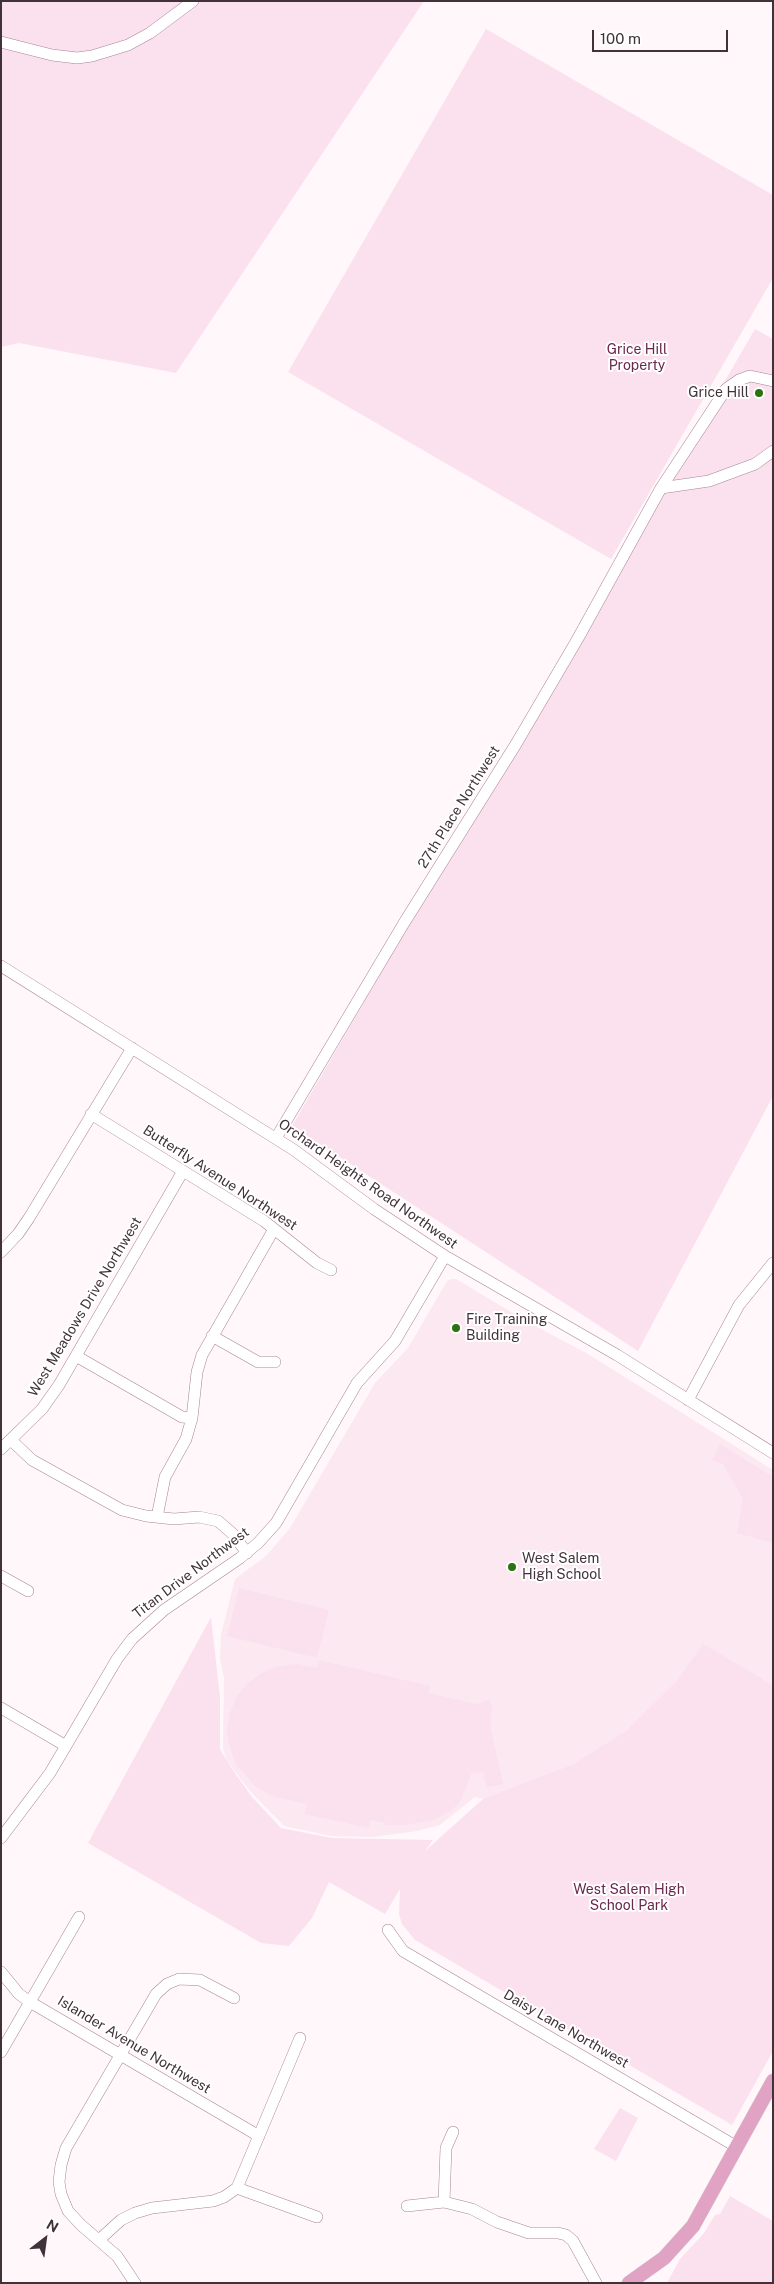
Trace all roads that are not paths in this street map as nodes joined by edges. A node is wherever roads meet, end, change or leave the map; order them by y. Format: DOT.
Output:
graph roads {
  1 [pos="193,1"];
  2 [pos="1,42"];
  3 [pos="773,381"];
  4 [pos="773,451"];
  5 [pos="661,488"];
  6 [pos="1,966"];
  7 [pos="132,1048"];
  8 [pos="91,1114"];
  9 [pos="276,1138"];
  10 [pos="183,1170"];
  11 [pos="274,1229"];
  12 [pos="1,1252"];
  13 [pos="445,1256"];
  14 [pos="773,1263"];
  15 [pos="331,1270"];
  16 [pos="212,1336"];
  17 [pos="76,1356"];
  18 [pos="275,1362"];
  19 [pos="688,1400"];
  20 [pos="192,1418"];
  21 [pos="11,1440"];
  22 [pos="1,1449"];
  23 [pos="773,1453"];
  24 [pos="157,1517"];
  25 [pos="247,1553"];
  26 [pos="1,1576"];
  27 [pos="28,1591"];
  28 [pos="1,1708"];
  29 [pos="66,1746"];
  30 [pos="1,1838"];
  31 [pos="79,1917"];
  32 [pos="388,1930"];
  33 [pos="1,1972"];
  34 [pos="234,1998"];
  35 [pos="30,2002"];
  36 [pos="300,2038"];
  37 [pos="1,2052"];
  38 [pos="120,2055"];
  39 [pos="773,2081"];
  40 [pos="453,2132"];
  41 [pos="259,2136"];
  42 [pos="737,2147"];
  43 [pos="237,2188"];
  44 [pos="444,2202"];
  45 [pos="407,2206"];
  46 [pos="317,2217"];
  47 [pos="99,2240"];
  48 [pos="135,2283"];
  49 [pos="596,2283"];
  50 [pos="630,2283"];
  1 -- 2 [label="street"];
  3 -- 5 [label="street, 27th Place Northwest"];
  4 -- 5 [label="street"];
  5 -- 9 [label="street, 27th Place Northwest"];
  6 -- 7 [label="street, Orchard Heights Road Northwest"];
  7 -- 8 [label="street"];
  7 -- 9 [label="street, Orchard Heights Road Northwest"];
  8 -- 10 [label="street, Butterfly Avenue Northwest"];
  8 -- 12 [label="street"];
  9 -- 13 [label="street, Orchard Heights Road Northwest"];
  10 -- 11 [label="street, Butterfly Avenue Northwest"];
  10 -- 17 [label="street, West Meadows Drive Northwest"];
  11 -- 15 [label="street, Butterfly Avenue Northwest"];
  11 -- 16 [label="street"];
  13 -- 19 [label="street, Orchard Heights Road Northwest"];
  13 -- 25 [label="street, Titan Drive Northwest"];
  14 -- 19 [label="street"];
  16 -- 18 [label="street"];
  16 -- 20 [label="street"];
  17 -- 20 [label="street"];
  17 -- 21 [label="street, West Meadows Drive Northwest"];
  19 -- 23 [label="street, Orchard Heights Road Northwest"];
  20 -- 24 [label="street"];
  21 -- 22 [label="street, West Meadows Drive Northwest"];
  21 -- 24 [label="street"];
  24 -- 25 [label="street"];
  25 -- 29 [label="street, Titan Drive Northwest"];
  26 -- 27 [label="street"];
  28 -- 29 [label="street"];
  29 -- 30 [label="street, Titan Drive Northwest"];
  31 -- 35 [label="street"];
  32 -- 42 [label="street, Daisy Lane Northwest"];
  33 -- 35 [label="street, Islander Avenue Northwest"];
  34 -- 38 [label="street"];
  35 -- 37 [label="street"];
  35 -- 38 [label="street, Islander Avenue Northwest"];
  36 -- 41 [label="street"];
  38 -- 41 [label="street, Islander Avenue Northwest"];
  38 -- 47 [label="street"];
  39 -- 42 [label="main road"];
  40 -- 44 [label="street"];
  41 -- 43 [label="street"];
  42 -- 50 [label="main road"];
  43 -- 46 [label="street"];
  43 -- 47 [label="street"];
  44 -- 45 [label="street"];
  44 -- 49 [label="street"];
  47 -- 48 [label="street"];
}
